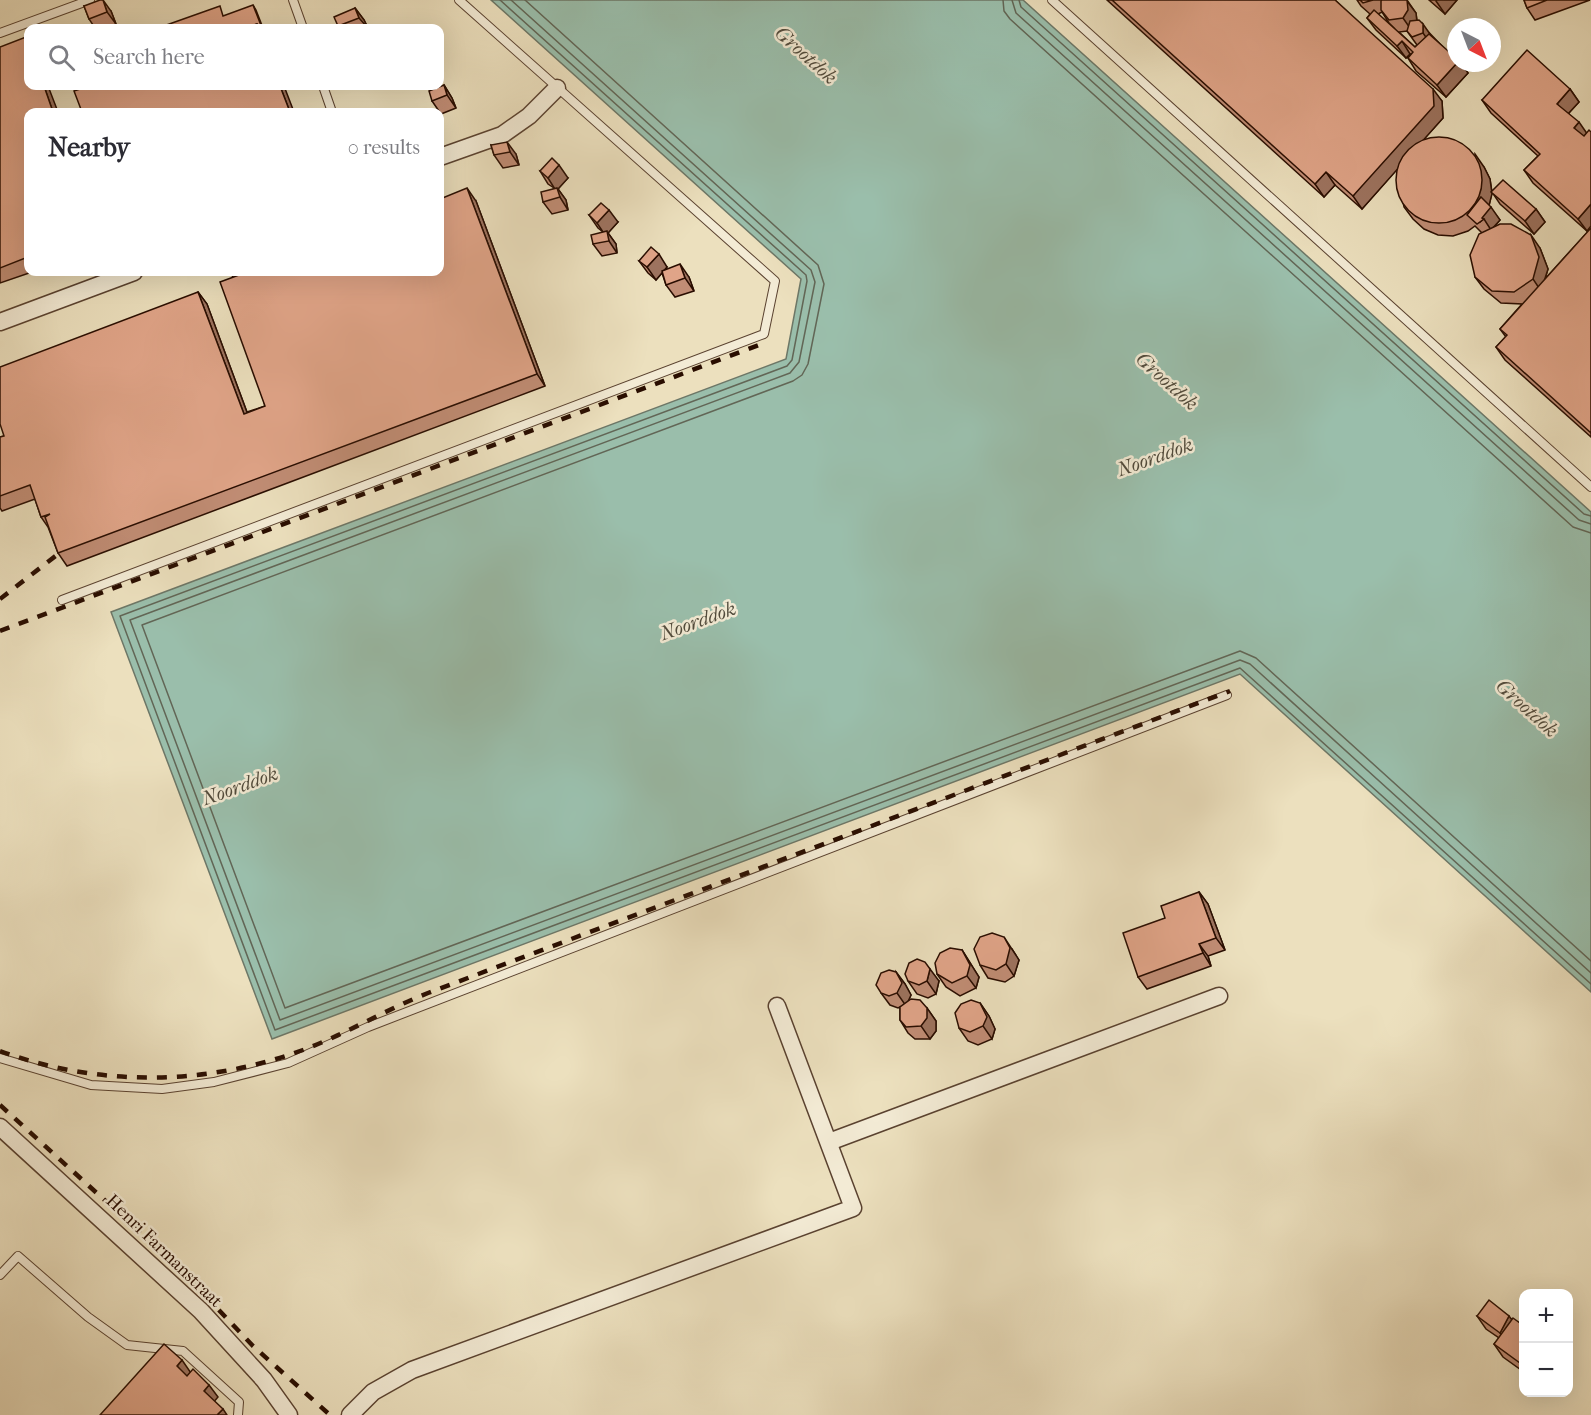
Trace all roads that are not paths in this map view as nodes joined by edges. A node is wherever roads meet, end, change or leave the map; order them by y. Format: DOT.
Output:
graph roads {
  1 [pos="90,0"];
  2 [pos="293,0"];
  3 [pos="459,0"];
  4 [pos="1052,0"];
  5 [pos="24,24"];
  6 [pos="25,24"];
  7 [pos="302,24"];
  8 [pos="0,33"];
  9 [pos="558,88"];
  10 [pos="324,90"];
  11 [pos="331,108"];
  12 [pos="444,156"];
  13 [pos="123,276"];
  14 [pos="0,322"];
  15 [pos="1591,487"];
  16 [pos="62,600"];
  17 [pos="1227,696"];
  18 [pos="1219,996"];
  19 [pos="777,1006"];
  20 [pos="0,1058"];
  21 [pos="0,1127"];
  22 [pos="829,1142"];
  23 [pos="0,1275"];
  24 [pos="238,1415"];
  25 [pos="289,1415"];
  26 [pos="350,1415"];
  1 -- 6 [label="lane"];
  2 -- 7 [label="lane"];
  3 -- 9 [label="lane"];
  4 -- 15 [label="lane"];
  5 -- 8 [label="lane"];
  9 -- 12 [label="street"];
  9 -- 16 [label="lane"];
  10 -- 11 [label="lane"];
  13 -- 14 [label="street"];
  17 -- 20 [label="lane"];
  18 -- 22 [label="street"];
  19 -- 22 [label="street"];
  21 -- 25 [label="street, Henri Farmanstraat"];
  22 -- 26 [label="street"];
  23 -- 24 [label="lane"];
}
